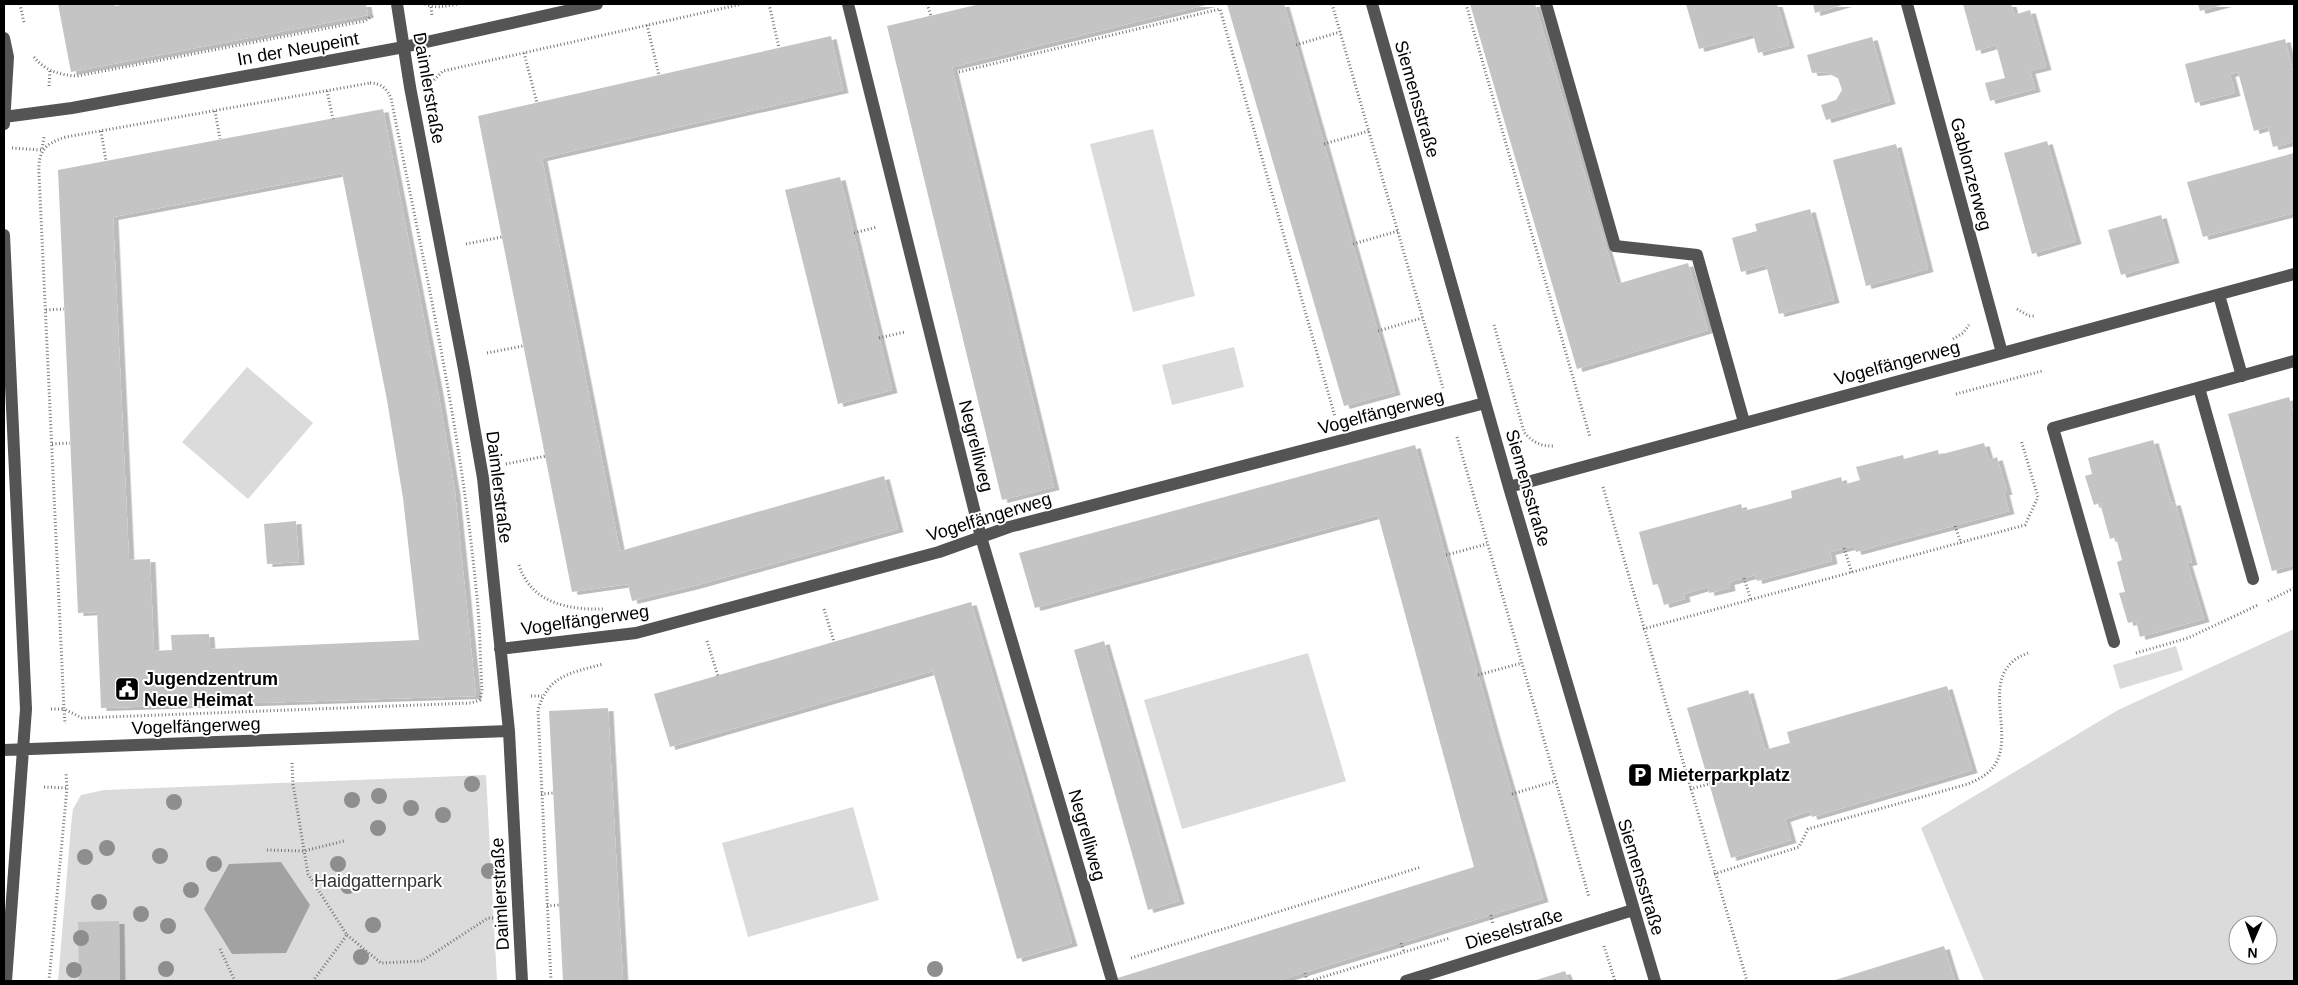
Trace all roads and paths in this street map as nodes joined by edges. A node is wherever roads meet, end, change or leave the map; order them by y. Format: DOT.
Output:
graph roads {
  1 [pos="20,4"];
  2 [pos="398,4"];
  3 [pos="425,4"];
  4 [pos="458,4"];
  5 [pos="597,4"];
  6 [pos="742,4"];
  7 [pos="769,4"];
  8 [pos="848,4"];
  9 [pos="927,4"];
  10 [pos="1332,4"];
  11 [pos="1372,4"];
  12 [pos="1546,4"];
  13 [pos="1908,4"];
  14 [pos="375,11"];
  15 [pos="930,16"];
  16 [pos="647,25"];
  17 [pos="1340,32"];
  18 [pos="26,33"];
  19 [pos="4,38"];
  20 [pos="1296,45"];
  21 [pos="404,47"];
  22 [pos="780,48"];
  23 [pos="30,52"];
  24 [pos="524,53"];
  25 [pos="959,72"];
  26 [pos="660,75"];
  27 [pos="432,89"];
  28 [pos="327,91"];
  29 [pos="537,103"];
  30 [pos="215,111"];
  31 [pos="4,117"];
  32 [pos="333,119"];
  33 [pos="4,124"];
  34 [pos="101,131"];
  35 [pos="1369,131"];
  36 [pos="220,139"];
  37 [pos="1324,144"];
  38 [pos="106,160"];
  39 [pos="884,226"];
  40 [pos="1398,231"];
  41 [pos="854,234"];
  42 [pos="4,235"];
  43 [pos="502,237"];
  44 [pos="1353,244"];
  45 [pos="466,253"];
  46 [pos="2294,274"];
  47 [pos="2219,295"];
  48 [pos="2012,304"];
  49 [pos="64,309"];
  50 [pos="46,310"];
  51 [pos="2040,316"];
  52 [pos="1422,318"];
  53 [pos="1494,325"];
  54 [pos="910,331"];
  55 [pos="1378,331"];
  56 [pos="879,338"];
  57 [pos="484,344"];
  58 [pos="523,346"];
  59 [pos="486,353"];
  60 [pos="2002,353"];
  61 [pos="2294,361"];
  62 [pos="488,363"];
  63 [pos="2242,376"];
  64 [pos="1443,388"];
  65 [pos="2199,388"];
  66 [pos="1434,390"];
  67 [pos="1486,403"];
  68 [pos="1450,412"];
  69 [pos="1344,415"];
  70 [pos="1335,417"];
  71 [pos="1325,420"];
  72 [pos="1744,422"];
  73 [pos="1453,437"];
  74 [pos="1590,437"];
  75 [pos="1458,440"];
  76 [pos="1582,440"];
  77 [pos="2021,440"];
  78 [pos="70,443"];
  79 [pos="52,444"];
  80 [pos="1560,445"];
  81 [pos="505,455"];
  82 [pos="546,456"];
  83 [pos="506,464"];
  84 [pos="507,470"];
  85 [pos="1509,487"];
  86 [pos="1603,489"];
  87 [pos="1955,526"];
  88 [pos="981,537"];
  89 [pos="1961,543"];
  90 [pos="1487,544"];
  91 [pos="1844,548"];
  92 [pos="1446,556"];
  93 [pos="519,563"];
  94 [pos="1852,573"];
  95 [pos="1744,578"];
  96 [pos="2253,579"];
  97 [pos="2294,588"];
  98 [pos="1751,600"];
  99 [pos="823,604"];
  100 [pos="606,609"];
  101 [pos="1643,629"];
  102 [pos="706,636"];
  103 [pos="834,642"];
  104 [pos="2114,642"];
  105 [pos="500,649"];
  106 [pos="2028,653"];
  107 [pos="1522,662"];
  108 [pos="604,664"];
  109 [pos="1478,675"];
  110 [pos="718,676"];
  111 [pos="64,709"];
  112 [pos="509,731"];
  113 [pos="291,740"];
  114 [pos="66,748"];
  115 [pos="4,750"];
  116 [pos="23,750"];
  117 [pos="1556,781"];
  118 [pos="1709,784"];
  119 [pos="1690,789"];
  120 [pos="553,793"];
  121 [pos="541,794"];
  122 [pos="1512,794"];
  123 [pos="344,840"];
  124 [pos="267,850"];
  125 [pos="304,851"];
  126 [pos="1421,867"];
  127 [pos="1714,874"];
  128 [pos="559,905"];
  129 [pos="547,906"];
  130 [pos="1632,910"];
  131 [pos="1491,915"];
  132 [pos="519,916"];
  133 [pos="1596,922"];
  134 [pos="1493,925"];
  135 [pos="347,936"];
  136 [pos="1401,943"];
  137 [pos="220,949"];
  138 [pos="1404,952"];
  139 [pos="1130,966"];
  140 [pos="1305,972"];
  141 [pos="317,975"];
  142 [pos="1112,980"];
  143 [pos="6,981"];
  144 [pos="49,981"];
  145 [pos="235,981"];
  146 [pos="313,981"];
  147 [pos="320,981"];
  148 [pos="522,981"];
  149 [pos="551,981"];
  150 [pos="1307,981"];
  151 [pos="1406,981"];
  152 [pos="1615,981"];
  153 [pos="1655,981"];
  154 [pos="1747,981"];
  1 -- 18 [label="path"];
  2 -- 21 [label="street, Daimlerstraße"];
  3 -- 4 [label="path"];
  5 -- 21 [label="street, In der Neupeint"];
  6 -- 16 [label="path"];
  7 -- 22 [label="path"];
  8 -- 88 [label="street, Negrelliweg"];
  9 -- 15 [label="path"];
  10 -- 17 [label="path"];
  11 -- 67 [label="street, Siemensstraße"];
  12 -- 72 [label="street"];
  13 -- 60 [label="street, Gablonzerweg"];
  14 -- 23 [label="path"];
  16 -- 24 [label="path"];
  16 -- 26 [label="path"];
  17 -- 20 [label="path"];
  17 -- 35 [label="path"];
  19 -- 31 [label="street"];
  21 -- 31 [label="street, In der Neupeint"];
  21 -- 105 [label="street, Daimlerstraße"];
  24 -- 27 [label="path"];
  24 -- 29 [label="path"];
  25 -- 70 [label="path"];
  28 -- 30 [label="path"];
  28 -- 32 [label="path"];
  28 -- 111 [label="path"];
  30 -- 34 [label="path"];
  30 -- 36 [label="path"];
  31 -- 33 [label="street"];
  34 -- 38 [label="path"];
  34 -- 50 [label="path"];
  35 -- 37 [label="path"];
  35 -- 40 [label="path"];
  39 -- 41 [label="path"];
  40 -- 44 [label="path"];
  40 -- 52 [label="path"];
  42 -- 116 [label="street"];
  43 -- 45 [label="path"];
  46 -- 47 [label="street, Vogelfängerweg"];
  47 -- 60 [label="street, Vogelfängerweg"];
  47 -- 63 [label="street"];
  48 -- 51 [label="path"];
  49 -- 50 [label="path"];
  50 -- 79 [label="path"];
  52 -- 55 [label="path"];
  52 -- 64 [label="path"];
  53 -- 80 [label="path"];
  54 -- 56 [label="path"];
  57 -- 59 [label="path"];
  58 -- 59 [label="path"];
  59 -- 62 [label="path"];
  60 -- 72 [label="street, Vogelfängerweg"];
  61 -- 63 [label="street"];
  63 -- 65 [label="street"];
  64 -- 66 [label="path"];
  64 -- 68 [label="path"];
  65 -- 96 [label="street"];
  65 -- 104 [label="street"];
  67 -- 68 [label="street, Vogelfängerweg"];
  67 -- 85 [label="street, Siemensstraße"];
  68 -- 75 [label="path"];
  68 -- 88 [label="street, Vogelfängerweg"];
  69 -- 70 [label="path"];
  70 -- 71 [label="path"];
  72 -- 85 [label="street, Vogelfängerweg"];
  73 -- 75 [label="path"];
  74 -- 76 [label="path"];
  75 -- 90 [label="path"];
  77 -- 89 [label="path"];
  78 -- 79 [label="path"];
  79 -- 111 [label="path"];
  81 -- 83 [label="path"];
  82 -- 83 [label="path"];
  83 -- 84 [label="path"];
  85 -- 130 [label="street, Siemensstraße"];
  86 -- 101 [label="path"];
  87 -- 89 [label="path"];
  88 -- 105 [label="street, Vogelfängerweg"];
  88 -- 142 [label="street, Negrelliweg"];
  89 -- 94 [label="path"];
  90 -- 92 [label="path"];
  90 -- 107 [label="path"];
  91 -- 94 [label="path"];
  93 -- 100 [label="path"];
  94 -- 98 [label="path"];
  95 -- 98 [label="path"];
  97 -- 104 [label="path"];
  98 -- 101 [label="path"];
  99 -- 103 [label="path"];
  101 -- 119 [label="path"];
  102 -- 110 [label="path"];
  105 -- 112 [label="street, Daimlerstraße"];
  106 -- 127 [label="path"];
  107 -- 109 [label="path"];
  107 -- 117 [label="path"];
  108 -- 121 [label="path"];
  111 -- 114 [label="path"];
  112 -- 113 [label="street, Vogelfängerweg"];
  112 -- 132 [label="street, Daimlerstraße"];
  113 -- 114 [label="street, Vogelfängerweg"];
  113 -- 125 [label="path"];
  114 -- 116 [label="street, Vogelfängerweg"];
  114 -- 144 [label="path"];
  115 -- 116 [label="street, Vogelfängerweg"];
  116 -- 143 [label="street"];
  117 -- 122 [label="path"];
  117 -- 133 [label="path"];
  118 -- 119 [label="path"];
  119 -- 127 [label="path"];
  120 -- 121 [label="path"];
  121 -- 129 [label="path"];
  123 -- 125 [label="path"];
  124 -- 125 [label="path"];
  125 -- 135 [label="path"];
  126 -- 139 [label="path"];
  127 -- 154 [label="path"];
  128 -- 129 [label="path"];
  129 -- 149 [label="path"];
  130 -- 133 [label="street, Dieselstraße"];
  130 -- 153 [label="street, Siemensstraße"];
  131 -- 134 [label="path"];
  132 -- 135 [label="path"];
  132 -- 148 [label="street, Daimlerstraße"];
  133 -- 151 [label="street, Dieselstraße"];
  133 -- 152 [label="path"];
  135 -- 141 [label="path"];
  136 -- 138 [label="path"];
  137 -- 145 [label="path"];
  140 -- 150 [label="path"];
  141 -- 146 [label="path"];
  141 -- 147 [label="path"];
}
